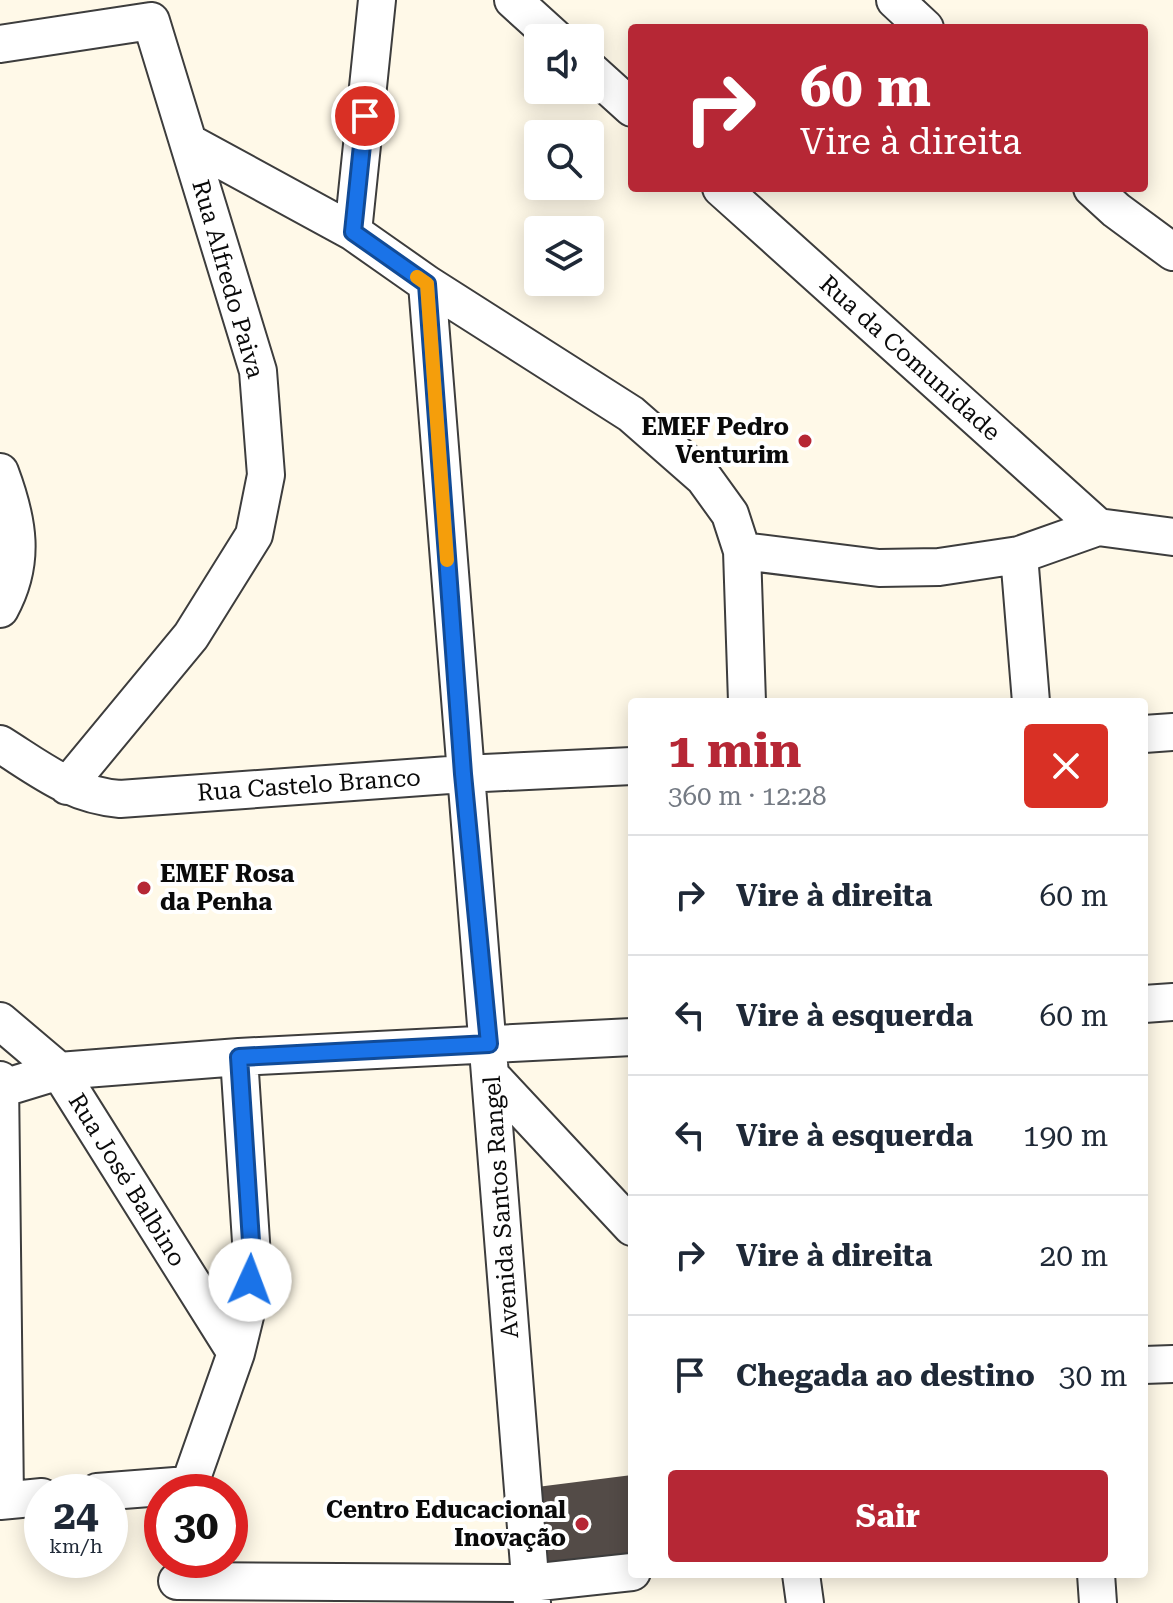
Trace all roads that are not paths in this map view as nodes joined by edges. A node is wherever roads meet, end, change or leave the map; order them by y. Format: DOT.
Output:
graph roads {
  1 [pos="377,0"];
  2 [pos="513,0"];
  3 [pos="156,11"];
  4 [pos="540,24"];
  5 [pos="0,44"];
  6 [pos="604,83"];
  7 [pos="628,104"];
  8 [pos="188,142"];
  9 [pos="725,192"];
  10 [pos="1096,192"];
  11 [pos="353,232"];
  12 [pos="1173,252"];
  13 [pos="427,284"];
  14 [pos="0,472"];
  15 [pos="1098,527"];
  16 [pos="1173,537"];
  17 [pos="742,551"];
  18 [pos="1019,555"];
  19 [pos="0,609"];
  20 [pos="747,698"];
  21 [pos="1031,698"];
  22 [pos="1173,732"];
  23 [pos="1148,734"];
  24 [pos="0,744"];
  25 [pos="628,766"];
  26 [pos="463,774"];
  27 [pos="67,786"];
  28 [pos="1173,1002"];
  29 [pos="1148,1004"];
  30 [pos="0,1021"];
  31 [pos="628,1038"];
  32 [pos="239,1057"];
  33 [pos="490,1060"];
  34 [pos="59,1071"];
  35 [pos="1,1086"];
  36 [pos="628,1222"];
  37 [pos="1,1306"];
  38 [pos="236,1353"];
  39 [pos="1173,1364"];
  40 [pos="1148,1365"];
  41 [pos="192,1474"];
  42 [pos="24,1498"];
  43 [pos="3,1500"];
  44 [pos="628,1573"];
  45 [pos="802,1578"];
  46 [pos="1096,1578"];
  47 [pos="178,1581"];
  48 [pos="531,1593"];
  49 [pos="805,1603"];
  50 [pos="1098,1603"];
  1 -- 11 [label="street"];
  2 -- 4 [label="street"];
  3 -- 5 [label="street"];
  3 -- 8 [label="street, Rua Alfredo Paiva"];
  6 -- 7 [label="street"];
  8 -- 11 [label="street"];
  8 -- 27 [label="street, Rua Alfredo Paiva"];
  9 -- 15 [label="street, Rua da Comunidade"];
  10 -- 12 [label="street"];
  11 -- 13 [label="street"];
  13 -- 17 [label="street"];
  13 -- 26 [label="street, Avenida Santos Rangel"];
  14 -- 19 [label="street"];
  15 -- 16 [label="street"];
  15 -- 18 [label="street"];
  17 -- 18 [label="street"];
  17 -- 20 [label="street"];
  18 -- 21 [label="street"];
  22 -- 23 [label="street"];
  24 -- 27 [label="street, Rua Castelo Branco"];
  25 -- 26 [label="street, Rua Castelo Branco"];
  26 -- 27 [label="street, Rua Castelo Branco"];
  26 -- 33 [label="street, Avenida Santos Rangel"];
  28 -- 29 [label="street"];
  30 -- 34 [label="street, Rua José Balbino"];
  31 -- 33 [label="street"];
  32 -- 33 [label="street"];
  32 -- 34 [label="street"];
  32 -- 38 [label="street"];
  33 -- 36 [label="street"];
  33 -- 48 [label="street, Avenida Santos Rangel"];
  34 -- 35 [label="street"];
  34 -- 38 [label="street, Rua José Balbino"];
  35 -- 37 [label="street"];
  37 -- 43 [label="street"];
  38 -- 41 [label="street"];
  39 -- 40 [label="street"];
  42 -- 43 [label="street"];
  44 -- 48 [label="street"];
  45 -- 49 [label="street"];
  46 -- 50 [label="street"];
  47 -- 48 [label="street"];
}
